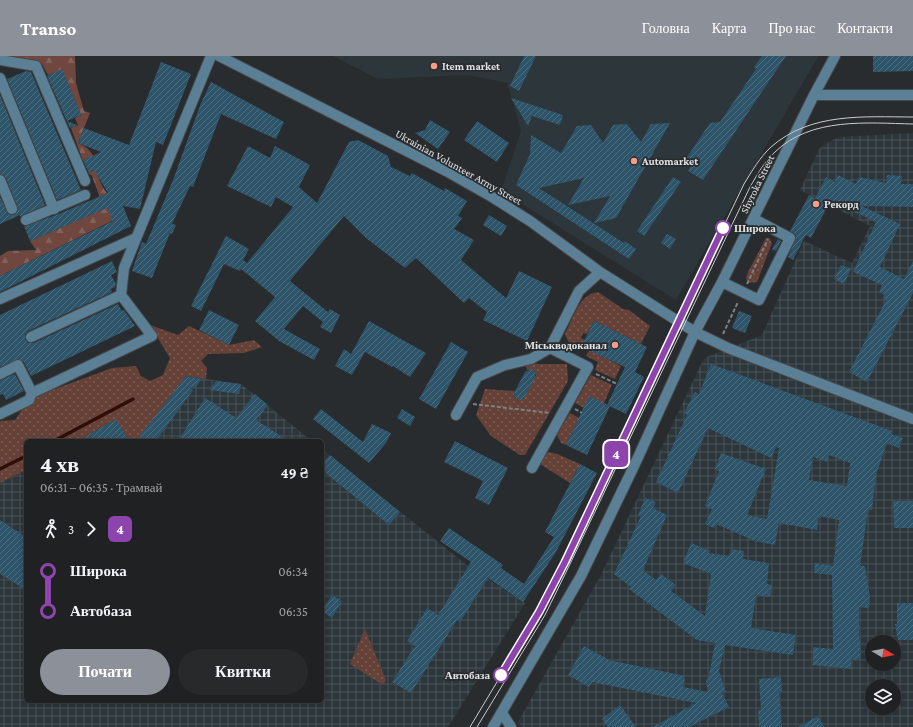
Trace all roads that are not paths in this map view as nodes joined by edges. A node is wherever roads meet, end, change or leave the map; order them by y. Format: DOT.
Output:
graph roads {
  1 [pos="218,56"];
  2 [pos="831,58"];
  3 [pos="0,60"];
  4 [pos="0,78"];
  5 [pos="814,95"];
  6 [pos="913,95"];
  7 [pos="0,180"];
  8 [pos="85,181"];
  9 [pos="85,196"];
  10 [pos="54,208"];
  11 [pos="12,209"];
  12 [pos="754,218"];
  13 [pos="26,220"];
  14 [pos="136,238"];
  15 [pos="600,272"];
  16 [pos="722,282"];
  17 [pos="121,294"];
  18 [pos="0,299"];
  19 [pos="695,332"];
  20 [pos="31,337"];
  21 [pos="550,348"];
  22 [pos="0,374"];
  23 [pos="32,393"];
  24 [pos="0,414"];
  25 [pos="456,415"];
  26 [pos="913,419"];
  27 [pos="532,468"];
  28 [pos="502,713"];
  29 [pos="493,727"];
  30 [pos="511,727"];
  1 -- 14 [label="street"];
  1 -- 15 [label="street, Ukrainian Volunteer Army Street"];
  2 -- 5 [label="street, Shyroka Street"];
  3 -- 8 [label="street"];
  4 -- 10 [label="street"];
  5 -- 6 [label="street"];
  5 -- 12 [label="street, Shyroka Street"];
  7 -- 11 [label="street"];
  9 -- 10 [label="street"];
  10 -- 13 [label="street"];
  12 -- 16 [label="street, Shyroka Street"];
  12 -- 16 [label="street"];
  14 -- 17 [label="street"];
  14 -- 18 [label="street"];
  15 -- 19 [label="street, Ukrainian Volunteer Army Street"];
  15 -- 21 [label="street"];
  16 -- 19 [label="street, Shyroka Street"];
  17 -- 20 [label="street"];
  17 -- 23 [label="street"];
  19 -- 26 [label="street, Ukrainian Volunteer Army Street"];
  19 -- 28 [label="street, Shyroka Street"];
  21 -- 25 [label="street"];
  21 -- 27 [label="street"];
  22 -- 23 [label="street"];
  23 -- 24 [label="street"];
  28 -- 29 [label="street, Shyroka Street"];
  28 -- 30 [label="street"];
}
